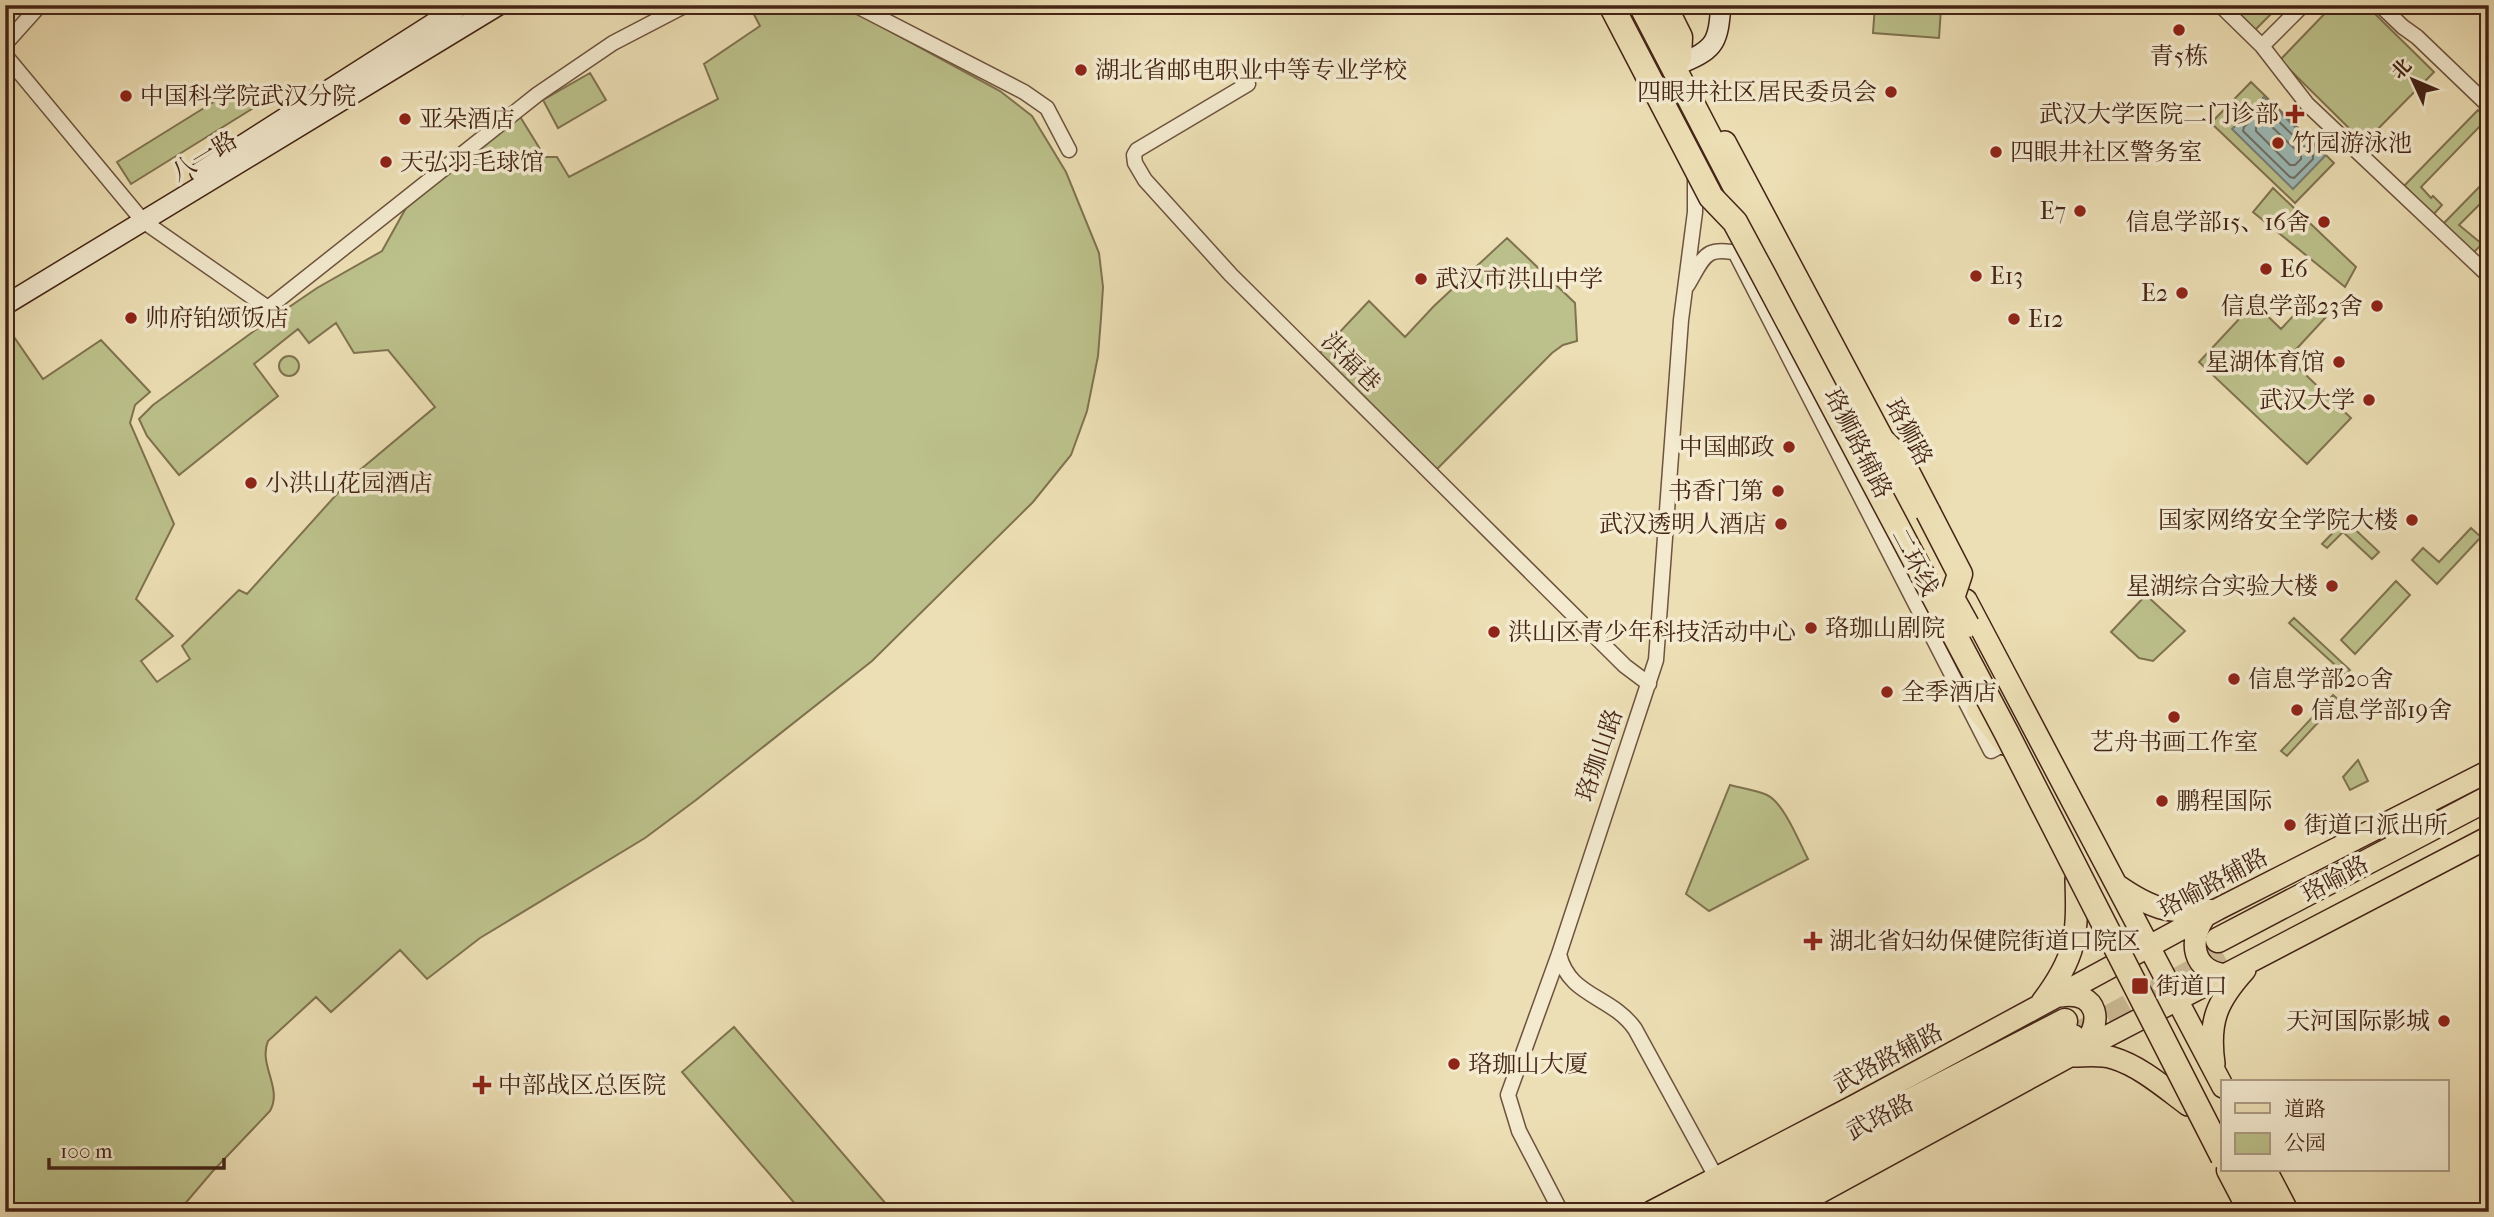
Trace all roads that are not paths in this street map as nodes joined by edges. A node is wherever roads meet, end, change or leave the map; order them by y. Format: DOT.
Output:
graph roads {
  1 [pos="40,5"];
  2 [pos="462,5"];
  3 [pos="499,5"];
  4 [pos="686,5"];
  5 [pos="855,5"];
  6 [pos="1611,5"];
  7 [pos="1620,5"];
  8 [pos="1625,5"];
  9 [pos="1641,5"];
  10 [pos="1653,5"];
  11 [pos="1664,5"];
  12 [pos="1721,5"];
  13 [pos="2220,5"];
  14 [pos="2303,5"];
  15 [pos="2380,5"];
  16 [pos="5,44"];
  17 [pos="2262,46"];
  18 [pos="5,55"];
  19 [pos="1681,60"];
  20 [pos="1248,84"];
  21 [pos="2489,106"];
  22 [pos="1069,150"];
  23 [pos="1694,152"];
  24 [pos="138,217"];
  25 [pos="1735,222"];
  26 [pos="1741,254"];
  27 [pos="2489,276"];
  28 [pos="1684,290"];
  29 [pos="5,291"];
  30 [pos="5,305"];
  31 [pos="1802,351"];
  32 [pos="1885,443"];
  33 [pos="1952,597"];
  34 [pos="1649,684"];
  35 [pos="2006,743"];
  36 [pos="2489,771"];
  37 [pos="2489,798"];
  38 [pos="2489,817"];
  39 [pos="2489,837"];
  40 [pos="2076,880"];
  41 [pos="2116,884"];
  42 [pos="2211,913"];
  43 [pos="2149,947"];
  44 [pos="1559,954"];
  45 [pos="2224,956"];
  46 [pos="2253,961"];
  47 [pos="2117,963"];
  48 [pos="2060,996"];
  49 [pos="2177,1001"];
  50 [pos="2038,1008"];
  51 [pos="2145,1018"];
  52 [pos="2071,1041"];
  53 [pos="2219,1080"];
  54 [pos="2188,1105"];
  55 [pos="2221,1116"];
  56 [pos="2221,1153"];
  57 [pos="2230,1172"];
  58 [pos="2249,1172"];
  59 [pos="2267,1172"];
  60 [pos="1716,1177"];
  61 [pos="1561,1212"];
  62 [pos="1651,1212"];
  63 [pos="1695,1212"];
  64 [pos="1736,1212"];
  65 [pos="1784,1212"];
  66 [pos="2238,1212"];
  67 [pos="2250,1212"];
  68 [pos="2270,1212"];
  69 [pos="2288,1212"];
  1 -- 16 [label="street"];
  2 -- 24 [label="main road, 八一路"];
  3 -- 24 [label="main road, 八一路"];
  4 -- 24 [label="street"];
  5 -- 22 [label="street"];
  6 -- 25 [label="highway, bridge"];
  7 -- 23 [label="main road"];
  8 -- 25 [label="highway, 二环线, bridge"];
  9 -- 33 [label="highway, 二环线"];
  10 -- 19 [label="main road, 珞狮路"];
  11 -- 19 [label="highway"];
  12 -- 19 [label="main road"];
  13 -- 17 [label="street"];
  14 -- 17 [label="street"];
  15 -- 21 [label="street"];
  17 -- 27 [label="street"];
  18 -- 24 [label="street"];
  19 -- 32 [label="main road, 珞狮路"];
  20 -- 34 [label="street, 洪福巷"];
  23 -- 26 [label="main road"];
  23 -- 28 [label="street, 珞珈山路"];
  24 -- 29 [label="main road, 八一路"];
  24 -- 30 [label="main road, 八一路"];
  25 -- 31 [label="highway, 二环线, bridge"];
  26 -- 28 [label="street"];
  26 -- 35 [label="main road"];
  28 -- 34 [label="street, 珞珈山路"];
  31 -- 35 [label="highway"];
  31 -- 56 [label="highway, 二环线, bridge"];
  32 -- 33 [label="highway, bridge"];
  32 -- 41 [label="main road, 珞狮路"];
  33 -- 55 [label="highway, 二环线, bridge"];
  34 -- 44 [label="street, 珞珈山路"];
  35 -- 40 [label="main road"];
  36 -- 42 [label="main road, 珞喻路辅路"];
  37 -- 45 [label="highway, 珞喻路"];
  38 -- 45 [label="highway, 珞喻路"];
  39 -- 46 [label="main road"];
  40 -- 47 [label="main road"];
  40 -- 50 [label="main road"];
  41 -- 42 [label="main road"];
  41 -- 43 [label="main road, 珞狮路"];
  42 -- 43 [label="main road, 珞喻路辅路"];
  42 -- 45 [label="main road"];
  43 -- 47 [label="main road, 武珞路辅路"];
  43 -- 49 [label="main road, 珞狮路"];
  44 -- 60 [label="street"];
  44 -- 61 [label="street, 珞珈山路"];
  45 -- 46 [label="main road"];
  45 -- 49 [label="main road"];
  46 -- 53 [label="main road"];
  47 -- 48 [label="main road, 武珞路辅路"];
  47 -- 51 [label="main road"];
  48 -- 50 [label="main road, 武珞路辅路"];
  48 -- 52 [label="main road"];
  49 -- 51 [label="main road"];
  49 -- 53 [label="main road, 珞狮路"];
  50 -- 60 [label="main road, 武珞路辅路"];
  51 -- 52 [label="main road"];
  51 -- 54 [label="main road"];
  52 -- 54 [label="main road"];
  52 -- 63 [label="highway, 武珞路"];
  52 -- 64 [label="highway, 武珞路"];
  52 -- 65 [label="main road"];
  54 -- 66 [label="main road"];
  57 -- 67 [label="highway"];
  58 -- 68 [label="highway"];
  59 -- 69 [label="main road"];
  60 -- 62 [label="main road, 武珞路辅路"];
}
